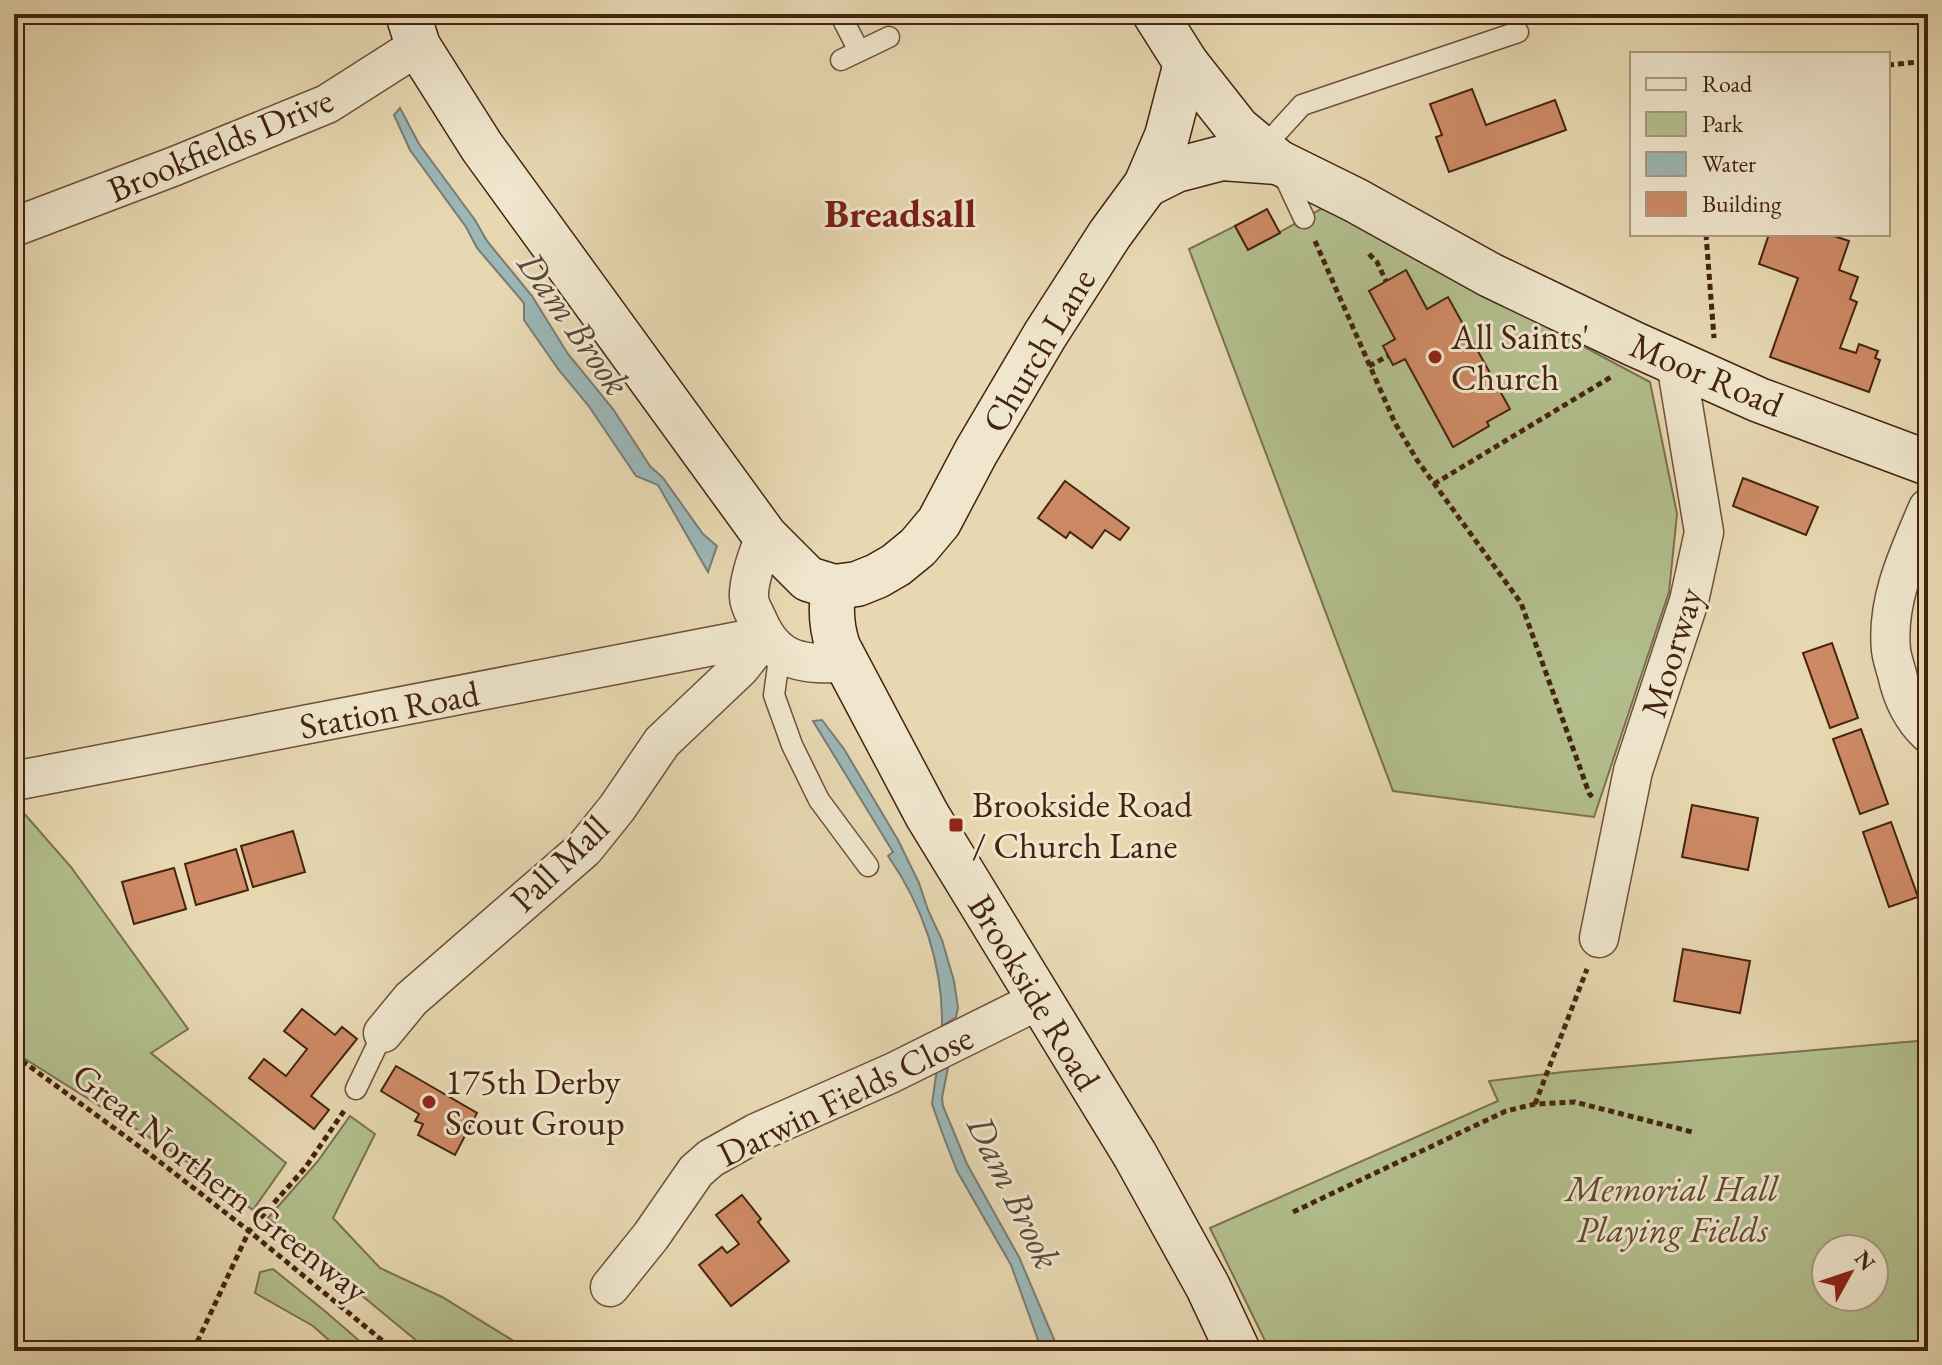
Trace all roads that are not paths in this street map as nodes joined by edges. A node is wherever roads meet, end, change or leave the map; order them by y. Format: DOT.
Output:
graph roads {
  1 [pos="840,14"];
  2 [pos="1155,14"];
  3 [pos="413,30"];
  4 [pos="1518,32"];
  5 [pos="889,37"];
  6 [pos="1186,63"];
  7 [pos="1270,156"];
  8 [pos="1146,185"];
  9 [pos="1304,218"];
  10 [pos="14,227"];
  11 [pos="1664,358"];
  12 [pos="1928,463"];
  13 [pos="1928,508"];
  14 [pos="765,536"];
  15 [pos="834,587"];
  16 [pos="772,644"];
  17 [pos="847,663"];
  18 [pos="1928,733"];
  19 [pos="14,781"];
  20 [pos="868,866"];
  21 [pos="1599,938"];
  22 [pos="1039,1000"];
  23 [pos="383,1033"];
  24 [pos="356,1089"];
  25 [pos="610,1287"];
  26 [pos="1238,1351"];
  1 -- 5 [label="lane"];
  2 -- 6 [label="street, Moor Road"];
  3 -- 10 [label="street, Brookfields Drive"];
  3 -- 14 [label="street"];
  4 -- 7 [label="lane"];
  6 -- 7 [label="street, Moor Road"];
  6 -- 8 [label="street, Church Lane"];
  7 -- 8 [label="street, Moor Road"];
  7 -- 9 [label="lane"];
  7 -- 11 [label="street, Moor Road"];
  8 -- 15 [label="street, Church Lane"];
  11 -- 12 [label="street, Moor Road"];
  11 -- 21 [label="street, Moorway"];
  13 -- 18 [label="street"];
  14 -- 15 [label="street"];
  14 -- 16 [label="street"];
  15 -- 17 [label="street, Brookside Road"];
  16 -- 17 [label="street, Station Road"];
  16 -- 19 [label="street, Station Road"];
  16 -- 20 [label="lane"];
  16 -- 23 [label="street, Pall Mall"];
  17 -- 22 [label="street, Brookside Road"];
  22 -- 25 [label="street, Darwin Fields Close"];
  22 -- 26 [label="street, Brookside Road"];
  23 -- 24 [label="lane, Pall Mall"];
}
